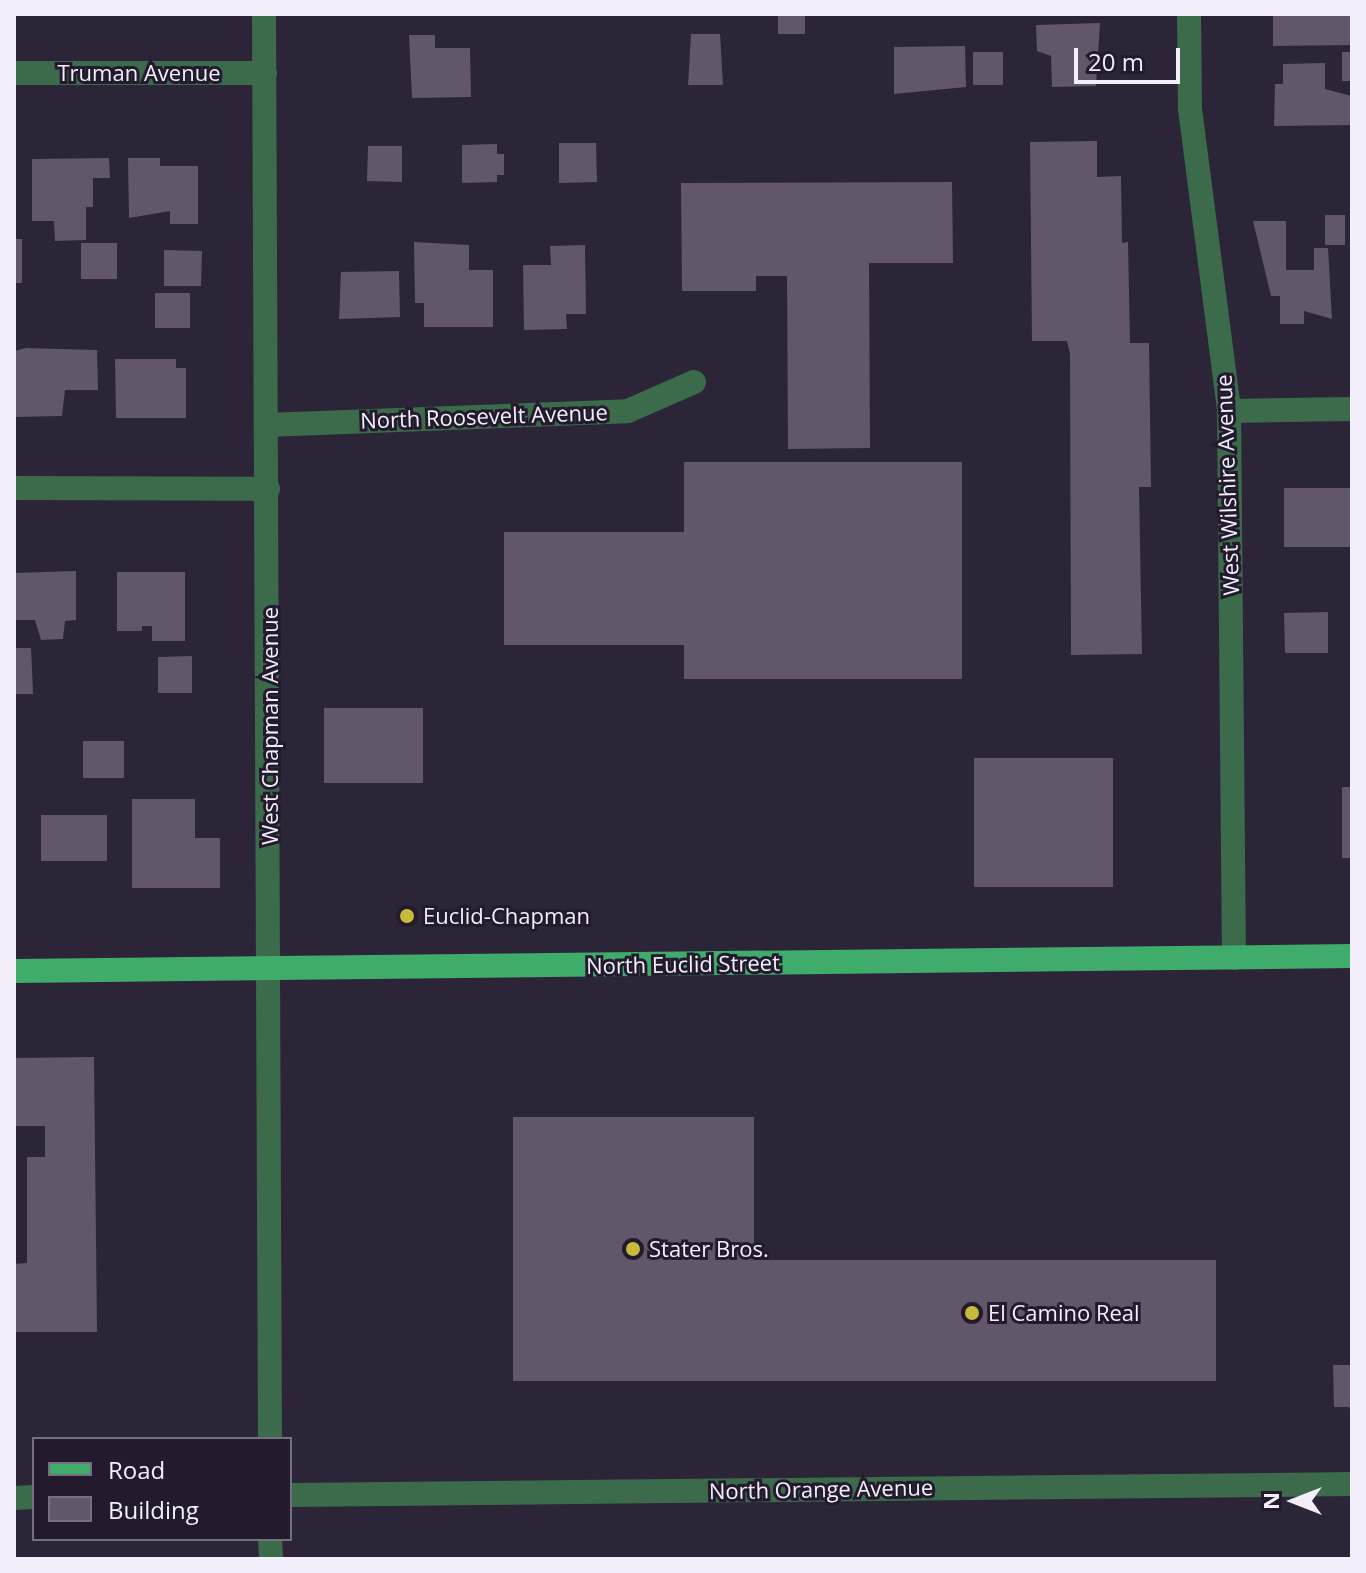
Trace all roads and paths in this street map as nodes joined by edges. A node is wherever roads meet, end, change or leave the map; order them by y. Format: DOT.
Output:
graph roads {
  1 [pos="264,14"];
  2 [pos="1189,14"];
  3 [pos="14,73"];
  4 [pos="265,73"];
  5 [pos="694,382"];
  6 [pos="1352,409"];
  7 [pos="1229,411"];
  8 [pos="267,425"];
  9 [pos="14,488"];
  10 [pos="268,489"];
  11 [pos="1352,956"];
  12 [pos="1234,958"];
  13 [pos="271,969"];
  14 [pos="14,971"];
  15 [pos="270,1437"];
  16 [pos="1352,1484"];
  17 [pos="292,1495"];
  1 -- 4 [label="street, West Chapman Avenue"];
  2 -- 7 [label="street, West Wilshire Avenue"];
  3 -- 4 [label="street, Truman Avenue"];
  4 -- 8 [label="street, West Chapman Avenue"];
  5 -- 8 [label="street, North Roosevelt Avenue"];
  6 -- 7 [label="street"];
  7 -- 12 [label="street, West Wilshire Avenue"];
  8 -- 10 [label="street, West Chapman Avenue"];
  9 -- 10 [label="street"];
  10 -- 13 [label="street, West Chapman Avenue"];
  11 -- 12 [label="main road, North Euclid Street"];
  12 -- 13 [label="main road, North Euclid Street"];
  13 -- 14 [label="main road, North Euclid Street"];
  13 -- 15 [label="street, West Chapman Avenue"];
  16 -- 17 [label="street, North Orange Avenue"];
}
